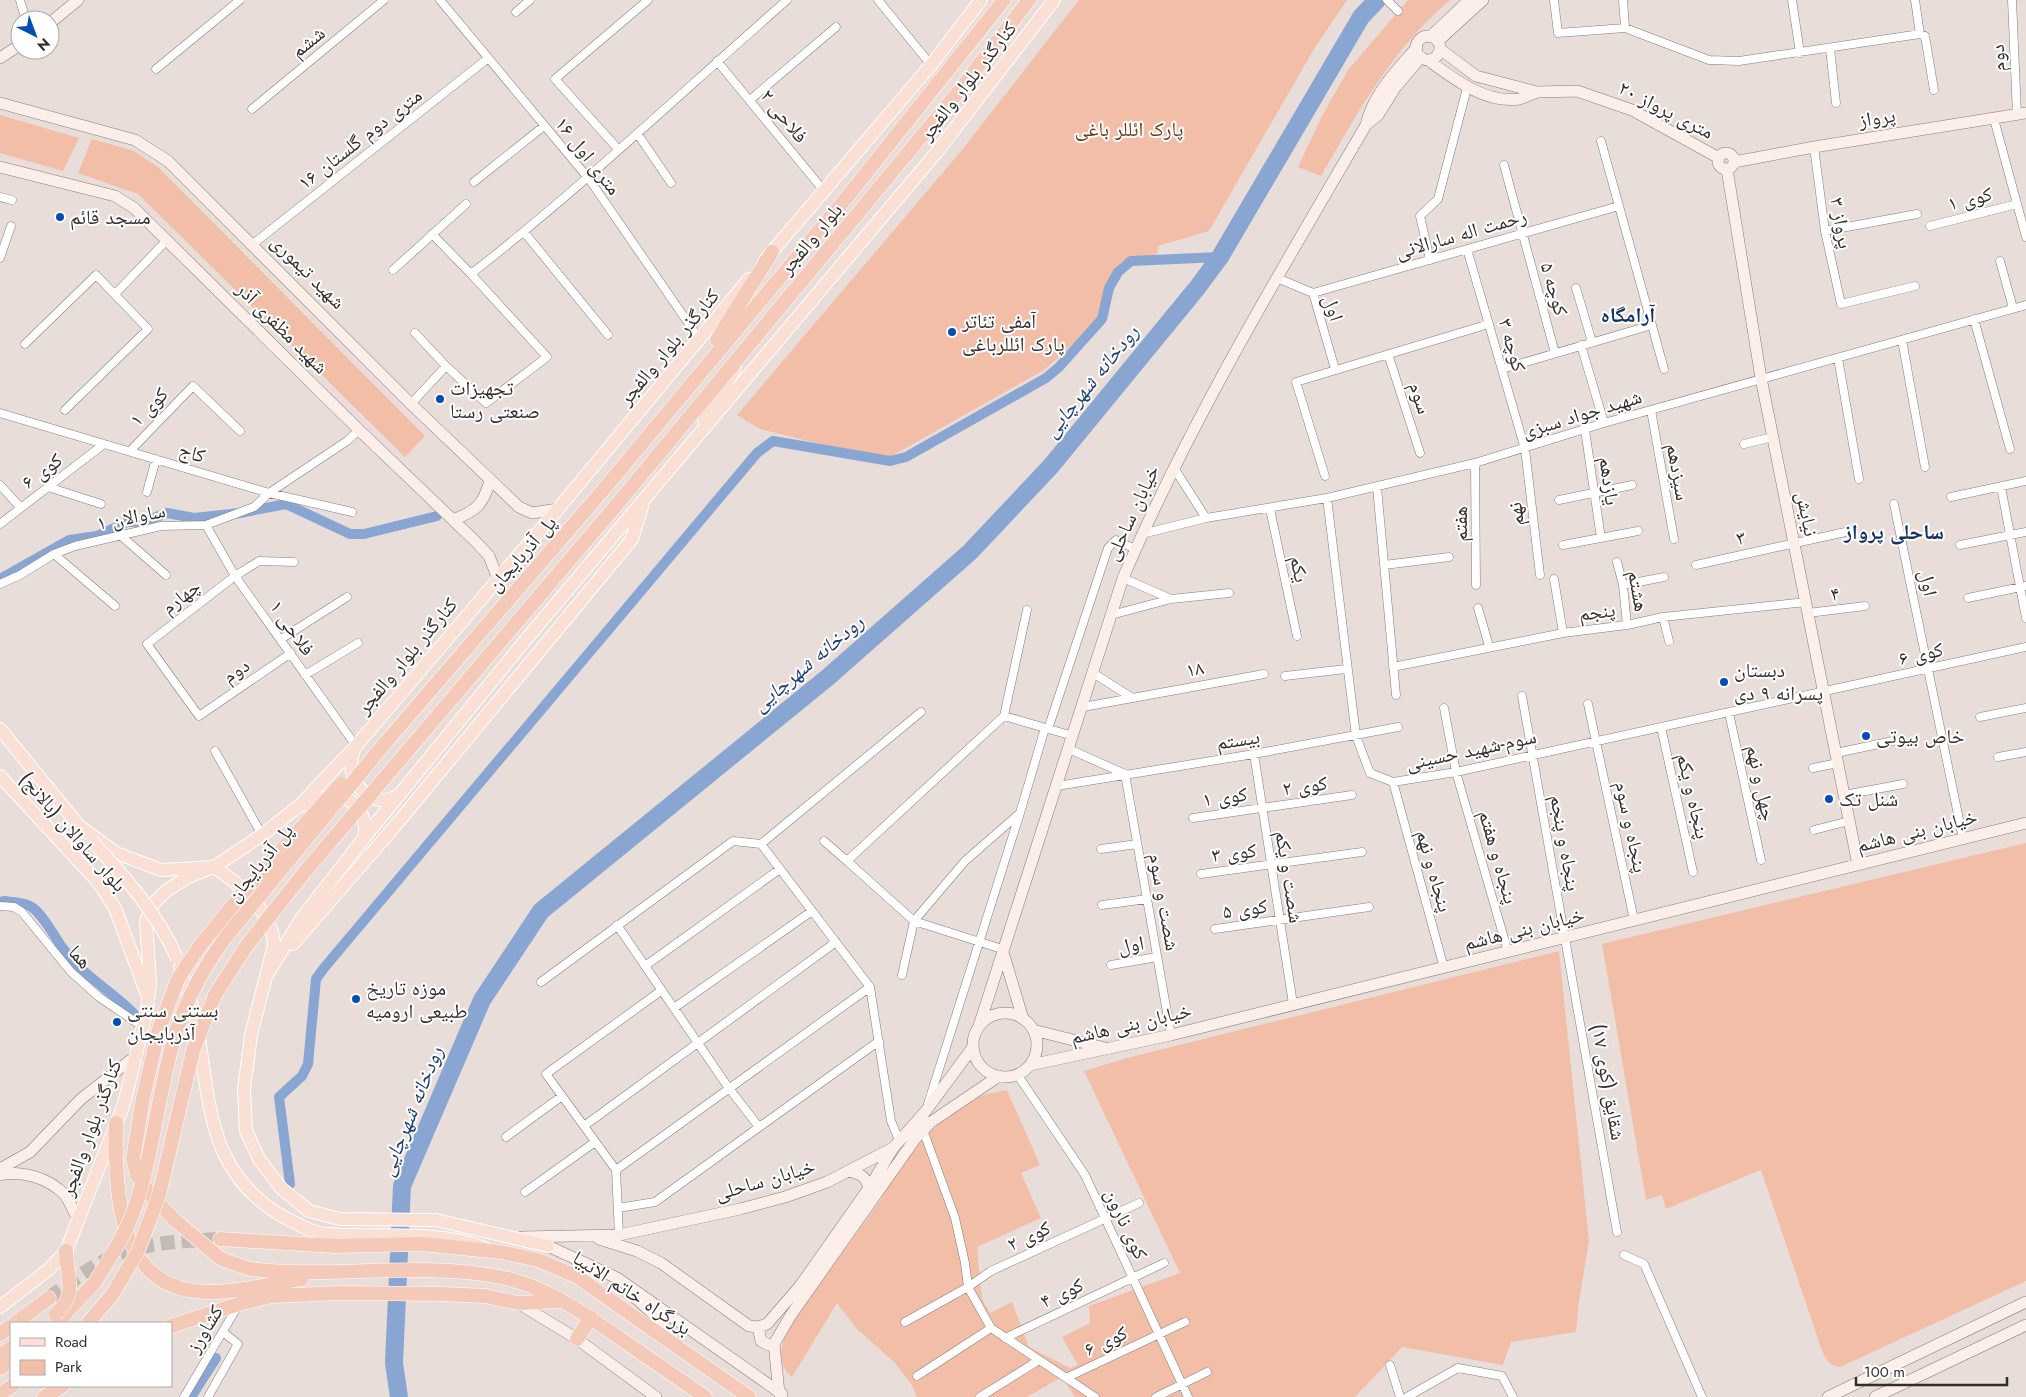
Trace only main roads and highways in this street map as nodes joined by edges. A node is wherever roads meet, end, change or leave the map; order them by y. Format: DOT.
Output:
graph roads {
  1 [pos="980,0"];
  2 [pos="1004,0"];
  3 [pos="1030,0"];
  4 [pos="1054,0"];
  5 [pos="772,252"];
  6 [pos="753,339"];
  7 [pos="690,384"];
  8 [pos="683,455"];
  9 [pos="604,489"];
  10 [pos="644,501"];
  11 [pos="619,502"];
  12 [pos="0,729"];
  13 [pos="386,742"];
  14 [pos="356,746"];
  15 [pos="0,776"];
  16 [pos="403,792"];
  17 [pos="299,806"];
  18 [pos="79,826"];
  19 [pos="364,838"];
  20 [pos="214,867"];
  21 [pos="267,975"];
  22 [pos="148,997"];
  23 [pos="116,1123"];
  24 [pos="335,1218"];
  25 [pos="331,1238"];
  26 [pos="220,1239"];
  27 [pos="447,1239"];
  28 [pos="427,1241"];
  29 [pos="548,1246"];
  30 [pos="494,1251"];
  31 [pos="67,1257"];
  32 [pos="340,1274"];
  33 [pos="49,1298"];
  34 [pos="563,1301"];
  35 [pos="0,1307"];
  36 [pos="591,1318"];
  37 [pos="56,1319"];
  38 [pos="16,1322"];
  39 [pos="89,1322"];
  40 [pos="172,1326"];
  41 [pos="577,1339"];
  42 [pos="10,1387"];
  43 [pos="60,1387"];
  44 [pos="0,1394"];
  45 [pos="44,1397"];
  46 [pos="705,1397"];
  47 [pos="749,1397"];
  1 -- 5 [label="main road, کنارگذر بلوار والفجر"];
  2 -- 7 [label="highway, بلوار والفجر"];
  3 -- 6 [label="highway, بلوار والفجر"];
  4 -- 8 [label="main road, کنارگذر بلوار والفجر"];
  5 -- 7 [label="highway"];
  5 -- 14 [label="main road, کنارگذر بلوار والفجر"];
  6 -- 8 [label="main road"];
  6 -- 11 [label="highway, بلوار والفجر"];
  7 -- 9 [label="highway, بلوار والفجر"];
  8 -- 10 [label="main road, کنارگذر بلوار والفجر"];
  9 -- 13 [label="highway, پل آذربایجان, bridge"];
  10 -- 16 [label="main road, کنارگذر بلوار والفجر"];
  10 -- 21 [label="main road"];
  11 -- 39 [label="highway, پل آذربایجان, bridge"];
  12 -- 18 [label="main road, بلوار ساوالان (بالانج)"];
  13 -- 32 [label="highway, bridge"];
  13 -- 37 [label="highway, پل آذربایجان, bridge"];
  14 -- 16 [label="main road"];
  14 -- 17 [label="main road, کنارگذر بلوار والفجر"];
  15 -- 22 [label="main road, بلوار ساوالان (بالانج)"];
  16 -- 19 [label="main road, کنارگذر بلوار والفجر"];
  17 -- 19 [label="main road"];
  17 -- 20 [label="main road, کنارگذر بلوار والفجر"];
  18 -- 20 [label="main road"];
  18 -- 25 [label="main road, بلوار ساوالان (بالانج), bridge"];
  19 -- 21 [label="main road, کنارگذر بلوار والفجر"];
  20 -- 21 [label="main road"];
  20 -- 22 [label="main road, کنارگذر بلوار والفجر"];
  21 -- 24 [label="main road"];
  22 -- 23 [label="main road, کنارگذر بلوار والفجر"];
  23 -- 31 [label="main road, کنارگذر بلوار والفجر"];
  23 -- 32 [label="highway"];
  24 -- 27 [label="main road"];
  24 -- 29 [label="main road"];
  25 -- 26 [label="highway, بزرگراه خاتم الانبیا"];
  25 -- 28 [label="highway, بزرگراه خاتم الانبیا"];
  27 -- 28 [label="main road"];
  27 -- 30 [label="main road"];
  28 -- 30 [label="highway, بزرگراه خاتم الانبیا"];
  30 -- 47 [label="highway, بزرگراه خاتم الانبیا"];
  31 -- 35 [label="main road, کنارگذر بلوار والفجر"];
  31 -- 37 [label="highway, bridge"];
  32 -- 34 [label="highway"];
  33 -- 38 [label="highway"];
  34 -- 36 [label="highway"];
  34 -- 40 [label="highway"];
  36 -- 41 [label="highway"];
  36 -- 46 [label="highway"];
  42 -- 44 [label="highway"];
  43 -- 45 [label="highway"];
}
